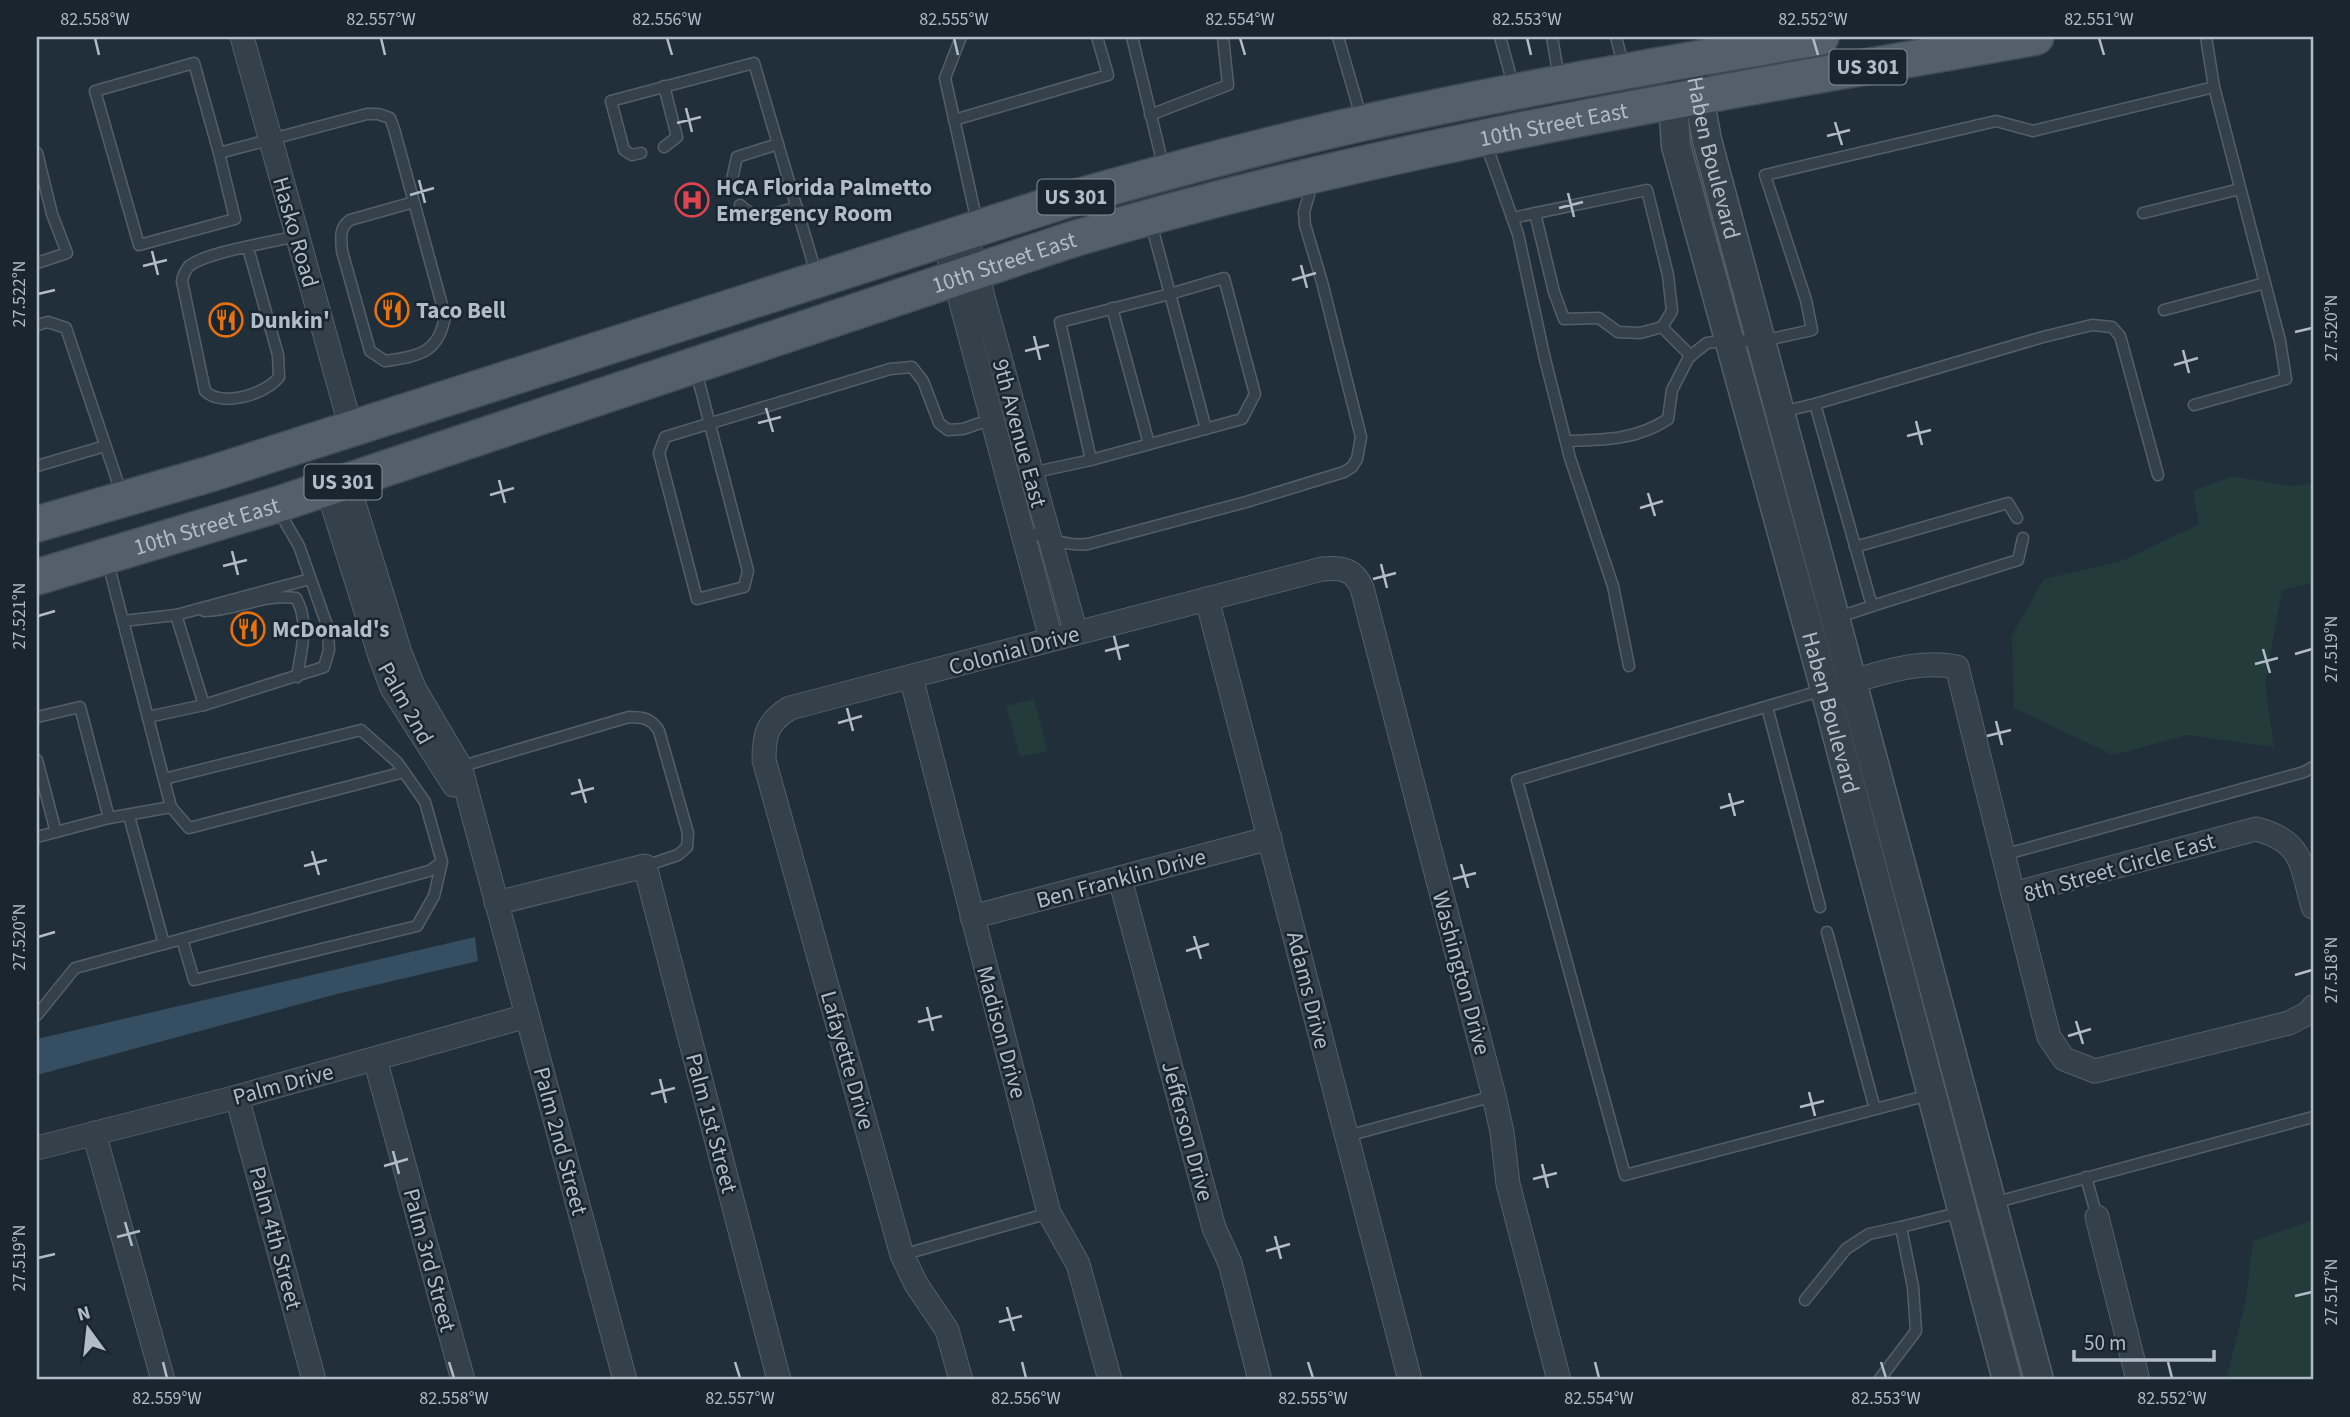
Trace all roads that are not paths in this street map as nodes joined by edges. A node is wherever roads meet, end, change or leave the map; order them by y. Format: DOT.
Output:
graph roads {
  1 [pos="242,37"];
  2 [pos="961,37"];
  3 [pos="1097,37"];
  4 [pos="1132,37"];
  5 [pos="1223,37"];
  6 [pos="1338,37"];
  7 [pos="1500,37"];
  8 [pos="1552,37"];
  9 [pos="1616,37"];
  10 [pos="1821,37"];
  11 [pos="2036,37"];
  12 [pos="2206,37"];
  13 [pos="1688,48"];
  14 [pos="1625,72"];
  15 [pos="1560,84"];
  16 [pos="664,86"];
  17 [pos="2214,87"];
  18 [pos="1515,93"];
  19 [pos="1686,100"];
  20 [pos="1150,116"];
  21 [pos="954,120"];
  22 [pos="1363,122"];
  23 [pos="1483,138"];
  24 [pos="271,141"];
  25 [pos="778,144"];
  26 [pos="664,147"];
  27 [pos="37,153"];
  28 [pos="219,153"];
  29 [pos="641,153"];
  30 [pos="1165,172"];
  31 [pos="1308,175"];
  32 [pos="732,179"];
  33 [pos="2240,189"];
  34 [pos="414,202"];
  35 [pos="740,205"];
  36 [pos="797,207"];
  37 [pos="1535,213"];
  38 [pos="2143,213"];
  39 [pos="1149,216"];
  40 [pos="1512,218"];
  41 [pos="962,233"];
  42 [pos="297,236"];
  43 [pos="248,248"];
  44 [pos="37,262"];
  45 [pos="965,275"];
  46 [pos="818,279"];
  47 [pos="2265,283"];
  48 [pos="1170,293"];
  49 [pos="1112,309"];
  50 [pos="2164,310"];
  51 [pos="692,319"];
  52 [pos="37,325"];
  53 [pos="1662,327"];
  54 [pos="1729,340"];
  55 [pos="1762,341"];
  56 [pos="1691,356"];
  57 [pos="694,365"];
  58 [pos="1815,404"];
  59 [pos="2194,405"];
  60 [pos="1781,412"];
  61 [pos="992,419"];
  62 [pos="710,424"];
  63 [pos="351,428"];
  64 [pos="1206,429"];
  65 [pos="1566,441"];
  66 [pos="1149,444"];
  67 [pos="105,446"];
  68 [pos="1091,460"];
  69 [pos="37,466"];
  70 [pos="1031,472"];
  71 [pos="2158,475"];
  72 [pos="1008,479"];
  73 [pos="337,484"];
  74 [pos="123,499"];
  75 [pos="276,505"];
  76 [pos="2017,518"];
  77 [pos="37,524"];
  78 [pos="1022,531"];
  79 [pos="179,536"];
  80 [pos="1049,537"];
  81 [pos="2023,538"];
  82 [pos="1855,547"];
  83 [pos="106,557"];
  84 [pos="1350,571"];
  85 [pos="37,577"];
  86 [pos="310,579"];
  87 [pos="1207,599"];
  88 [pos="1872,606"];
  89 [pos="188,611"];
  90 [pos="176,615"];
  91 [pos="1836,618"];
  92 [pos="123,621"];
  93 [pos="1076,633"];
  94 [pos="1051,639"];
  95 [pos="1629,666"];
  96 [pos="297,677"];
  97 [pos="911,677"];
  98 [pos="1839,685"];
  99 [pos="204,705"];
  100 [pos="1767,707"];
  101 [pos="37,717"];
  102 [pos="148,718"];
  103 [pos="768,729"];
  104 [pos="37,760"];
  105 [pos="2313,767"];
  106 [pos="454,769"];
  107 [pos="404,772"];
  108 [pos="164,779"];
  109 [pos="171,807"];
  110 [pos="129,816"];
  111 [pos="109,818"];
  112 [pos="56,832"];
  113 [pos="37,836"];
  114 [pos="1270,838"];
  115 [pos="2003,855"];
  116 [pos="442,862"];
  117 [pos="645,866"];
  118 [pos="1120,879"];
  119 [pos="2013,894"];
  120 [pos="496,903"];
  121 [pos="1820,907"];
  122 [pos="2313,907"];
  123 [pos="972,917"];
  124 [pos="1827,932"];
  125 [pos="182,939"];
  126 [pos="164,944"];
  127 [pos="2313,1007"];
  128 [pos="37,1015"];
  129 [pos="527,1016"];
  130 [pos="375,1059"];
  131 [pos="1932,1094"];
  132 [pos="237,1097"];
  133 [pos="1494,1097"];
  134 [pos="1875,1109"];
  135 [pos="2313,1117"];
  136 [pos="94,1133"];
  137 [pos="1347,1136"];
  138 [pos="37,1148"];
  139 [pos="2086,1177"];
  140 [pos="1993,1203"];
  141 [pos="1964,1211"];
  142 [pos="1049,1213"];
  143 [pos="2097,1217"];
  144 [pos="1901,1227"];
  145 [pos="902,1255"];
  146 [pos="1805,1300"];
  147 [pos="163,1380"];
  148 [pos="314,1380"];
  149 [pos="463,1380"];
  150 [pos="625,1380"];
  151 [pos="779,1380"];
  152 [pos="961,1380"];
  153 [pos="1110,1380"];
  154 [pos="1261,1380"];
  155 [pos="1410,1380"];
  156 [pos="1559,1380"];
  157 [pos="1879,1380"];
  158 [pos="2007,1380"];
  159 [pos="2039,1380"];
  160 [pos="2138,1380"];
  1 -- 24 [label="street, Hasko Road"];
  2 -- 21 [label="lane"];
  3 -- 21 [label="lane"];
  4 -- 20 [label="lane"];
  5 -- 20 [label="lane"];
  6 -- 22 [label="lane"];
  7 -- 18 [label="lane"];
  8 -- 15 [label="lane"];
  9 -- 14 [label="lane"];
  10 -- 13 [label="main road, 10th Street East / US 301"];
  11 -- 19 [label="main road, 10th Street East / US 301"];
  12 -- 17 [label="lane"];
  13 -- 14 [label="main road, 10th Street East / US 301"];
  13 -- 19 [label="street, Haben Boulevard"];
  14 -- 15 [label="main road, 10th Street East / US 301"];
  15 -- 18 [label="main road, 10th Street East / US 301"];
  16 -- 25 [label="lane"];
  16 -- 26 [label="lane"];
  16 -- 29 [label="lane"];
  17 -- 33 [label="lane"];
  17 -- 55 [label="lane"];
  18 -- 22 [label="main road, 10th Street East / US 301"];
  19 -- 23 [label="main road, 10th Street East / US 301"];
  19 -- 54 [label="street, Haben Boulevard"];
  19 -- 55 [label="street, Haben Boulevard"];
  20 -- 30 [label="lane"];
  21 -- 41 [label="lane"];
  22 -- 30 [label="main road, 10th Street East / US 301"];
  22 -- 39 [label="main road"];
  23 -- 31 [label="main road, 10th Street East / US 301"];
  23 -- 40 [label="lane"];
  24 -- 28 [label="lane"];
  24 -- 34 [label="lane"];
  24 -- 42 [label="street, Hasko Road"];
  25 -- 32 [label="lane"];
  25 -- 36 [label="lane"];
  27 -- 44 [label="lane"];
  28 -- 28 [label="lane"];
  30 -- 41 [label="main road, 10th Street East / US 301"];
  31 -- 39 [label="main road, 10th Street East / US 301"];
  31 -- 80 [label="lane"];
  33 -- 38 [label="lane"];
  33 -- 47 [label="lane"];
  34 -- 34 [label="lane"];
  35 -- 36 [label="lane"];
  36 -- 46 [label="lane"];
  37 -- 40 [label="lane"];
  37 -- 53 [label="lane"];
  37 -- 53 [label="lane"];
  39 -- 45 [label="main road, 10th Street East / US 301"];
  39 -- 48 [label="lane"];
  40 -- 65 [label="lane"];
  41 -- 45 [label="street, 9th Avenue East"];
  41 -- 46 [label="main road, 10th Street East / US 301"];
  42 -- 43 [label="lane"];
  42 -- 63 [label="street, Hasko Road"];
  43 -- 43 [label="lane"];
  45 -- 57 [label="main road, 10th Street East / US 301"];
  45 -- 61 [label="street, 9th Avenue East"];
  45 -- 70 [label="street, 9th Avenue East"];
  46 -- 51 [label="main road, 10th Street East / US 301"];
  47 -- 50 [label="lane"];
  47 -- 59 [label="lane"];
  48 -- 49 [label="lane"];
  48 -- 64 [label="lane"];
  48 -- 64 [label="lane"];
  49 -- 66 [label="lane"];
  49 -- 68 [label="lane"];
  51 -- 63 [label="main road, 10th Street East / US 301"];
  51 -- 73 [label="main road"];
  52 -- 67 [label="lane"];
  53 -- 56 [label="lane"];
  54 -- 55 [label="lane"];
  54 -- 56 [label="lane"];
  54 -- 98 [label="street, Haben Boulevard"];
  55 -- 60 [label="street, Haben Boulevard"];
  56 -- 65 [label="lane"];
  57 -- 62 [label="lane"];
  57 -- 73 [label="main road, 10th Street East / US 301"];
  58 -- 60 [label="lane"];
  58 -- 71 [label="lane"];
  58 -- 82 [label="lane"];
  60 -- 91 [label="street, Haben Boulevard"];
  61 -- 62 [label="lane"];
  61 -- 72 [label="street, 9th Avenue East"];
  62 -- 62 [label="lane"];
  63 -- 74 [label="main road, 10th Street East / US 301"];
  63 -- 79 [label="main road"];
  64 -- 66 [label="lane"];
  65 -- 95 [label="lane"];
  66 -- 68 [label="lane"];
  67 -- 69 [label="lane"];
  67 -- 74 [label="lane"];
  68 -- 70 [label="lane"];
  70 -- 72 [label="lane"];
  70 -- 80 [label="street, 9th Avenue East"];
  72 -- 78 [label="street, 9th Avenue East"];
  73 -- 75 [label="main road, 10th Street East / US 301"];
  73 -- 106 [label="street, Palm 2nd"];
  74 -- 77 [label="main road, 10th Street East / US 301"];
  75 -- 79 [label="main road, 10th Street East / US 301"];
  75 -- 86 [label="lane"];
  76 -- 82 [label="lane"];
  78 -- 80 [label="lane"];
  78 -- 94 [label="street, 9th Avenue East"];
  79 -- 83 [label="main road, 10th Street East / US 301"];
  80 -- 93 [label="street, 9th Avenue East"];
  81 -- 88 [label="lane"];
  82 -- 88 [label="lane"];
  83 -- 85 [label="main road, 10th Street East / US 301"];
  83 -- 92 [label="lane"];
  84 -- 87 [label="street, Colonial Drive"];
  84 -- 133 [label="street, Washington Drive"];
  86 -- 89 [label="lane"];
  86 -- 96 [label="lane"];
  87 -- 93 [label="street, Colonial Drive"];
  87 -- 114 [label="street, Adams Drive"];
  88 -- 91 [label="lane"];
  89 -- 90 [label="lane"];
  89 -- 96 [label="lane"];
  90 -- 92 [label="lane"];
  90 -- 99 [label="lane"];
  91 -- 98 [label="street, Haben Boulevard"];
  92 -- 102 [label="lane"];
  93 -- 94 [label="street, Colonial Drive"];
  94 -- 97 [label="street, Colonial Drive"];
  96 -- 99 [label="lane"];
  97 -- 103 [label="street, Colonial Drive"];
  97 -- 123 [label="street, Madison Drive"];
  98 -- 100 [label="lane"];
  98 -- 115 [label="street"];
  98 -- 131 [label="street, Haben Boulevard"];
  98 -- 140 [label="street, Haben Boulevard"];
  99 -- 102 [label="lane"];
  100 -- 121 [label="lane"];
  100 -- 134 [label="lane"];
  101 -- 111 [label="lane"];
  102 -- 108 [label="lane"];
  103 -- 145 [label="street, Lafayette Drive"];
  104 -- 112 [label="lane"];
  105 -- 115 [label="lane"];
  106 -- 117 [label="lane"];
  106 -- 120 [label="street, Palm 2nd"];
  107 -- 108 [label="lane"];
  107 -- 109 [label="lane"];
  107 -- 116 [label="lane"];
  108 -- 109 [label="lane"];
  109 -- 110 [label="lane"];
  110 -- 111 [label="lane"];
  110 -- 126 [label="lane"];
  111 -- 112 [label="lane"];
  112 -- 113 [label="lane"];
  114 -- 118 [label="street, Ben Franklin Drive"];
  114 -- 137 [label="street, Adams Drive"];
  115 -- 119 [label="street"];
  116 -- 125 [label="lane"];
  116 -- 125 [label="lane"];
  117 -- 120 [label="street"];
  117 -- 151 [label="street, Palm 1st Street"];
  118 -- 123 [label="street, Ben Franklin Drive"];
  118 -- 154 [label="street, Jefferson Drive"];
  119 -- 122 [label="street, 8th Street Circle East"];
  119 -- 127 [label="street, 8th Street Circle East"];
  120 -- 129 [label="street, Palm 2nd Street"];
  123 -- 142 [label="street, Madison Drive"];
  124 -- 134 [label="lane"];
  125 -- 126 [label="lane"];
  126 -- 128 [label="lane"];
  129 -- 130 [label="street, Palm Drive"];
  129 -- 150 [label="street, Palm 2nd Street"];
  130 -- 132 [label="street, Palm Drive"];
  130 -- 149 [label="street, Palm 3rd Street"];
  131 -- 134 [label="lane"];
  131 -- 141 [label="street, Haben Boulevard"];
  132 -- 136 [label="street, Palm Drive"];
  132 -- 148 [label="street, Palm 4th Street"];
  133 -- 137 [label="lane"];
  133 -- 156 [label="street, Washington Drive"];
  135 -- 139 [label="lane"];
  136 -- 138 [label="street, Palm Drive"];
  136 -- 147 [label="street"];
  137 -- 155 [label="street, Adams Drive"];
  139 -- 140 [label="lane"];
  139 -- 143 [label="lane"];
  140 -- 141 [label="street"];
  140 -- 159 [label="street, Haben Boulevard"];
  141 -- 144 [label="lane"];
  141 -- 158 [label="street, Haben Boulevard"];
  142 -- 145 [label="lane"];
  142 -- 153 [label="street, Madison Drive"];
  143 -- 160 [label="street"];
  144 -- 146 [label="lane"];
  144 -- 157 [label="lane"];
  145 -- 152 [label="street, Lafayette Drive"];
}
